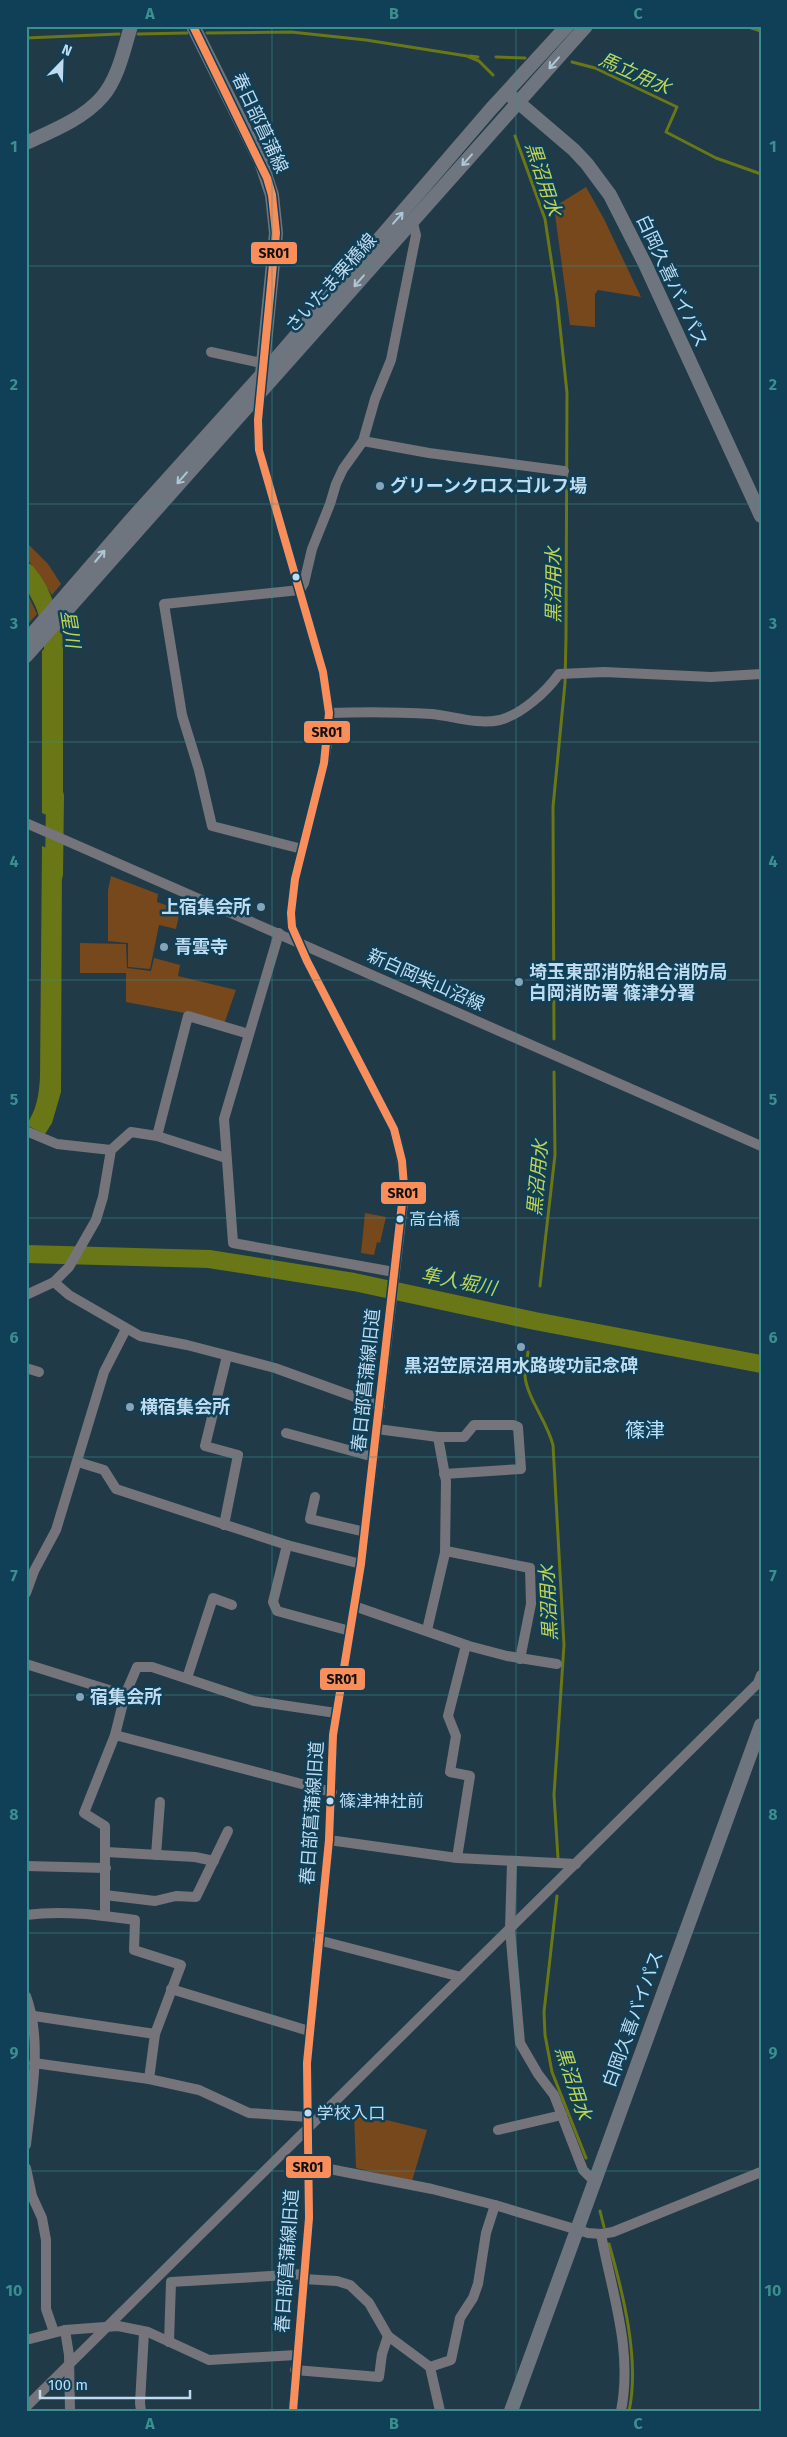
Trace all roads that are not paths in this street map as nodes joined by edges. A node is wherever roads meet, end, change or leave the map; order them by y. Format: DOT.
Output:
graph roads {
  1 [pos="131,26"];
  2 [pos="193,26"];
  3 [pos="567,26"];
  4 [pos="586,26"];
  5 [pos="506,93"];
  6 [pos="519,102"];
  7 [pos="26,143"];
  8 [pos="412,220"];
  9 [pos="211,352"];
  10 [pos="263,367"];
  11 [pos="261,389"];
  12 [pos="363,441"];
  13 [pos="564,471"];
  14 [pos="761,516"];
  15 [pos="300,590"];
  16 [pos="70,600"];
  17 [pos="26,641"];
  18 [pos="26,656"];
  19 [pos="761,674"];
  20 [pos="329,713"];
  21 [pos="26,823"];
  22 [pos="302,849"];
  23 [pos="279,933"];
  24 [pos="297,940"];
  25 [pos="249,1034"];
  26 [pos="26,1131"];
  27 [pos="157,1136"];
  28 [pos="761,1146"];
  29 [pos="111,1150"];
  30 [pos="226,1158"];
  31 [pos="393,1275"];
  32 [pos="54,1282"];
  33 [pos="26,1295"];
  34 [pos="126,1329"];
  35 [pos="227,1356"];
  36 [pos="26,1368"];
  37 [pos="39,1372"];
  38 [pos="380,1406"];
  39 [pos="377,1429"];
  40 [pos="286,1433"];
  41 [pos="438,1437"];
  42 [pos="374,1457"];
  43 [pos="78,1462"];
  44 [pos="444,1474"];
  45 [pos="315,1497"];
  46 [pos="224,1525"];
  47 [pos="364,1532"];
  48 [pos="287,1545"];
  49 [pos="446,1551"];
  50 [pos="361,1564"];
  51 [pos="26,1593"];
  52 [pos="232,1605"];
  53 [pos="354,1606"];
  54 [pos="427,1630"];
  55 [pos="350,1631"];
  56 [pos="466,1645"];
  57 [pos="520,1658"];
  58 [pos="26,1664"];
  59 [pos="557,1664"];
  60 [pos="761,1675"];
  61 [pos="187,1678"];
  62 [pos="125,1695"];
  63 [pos="336,1713"];
  64 [pos="761,1725"];
  65 [pos="115,1736"];
  66 [pos="332,1792"];
  67 [pos="160,1802"];
  68 [pos="228,1831"];
  69 [pos="329,1840"];
  70 [pos="106,1852"];
  71 [pos="156,1855"];
  72 [pos="458,1858"];
  73 [pos="214,1861"];
  74 [pos="512,1862"];
  75 [pos="576,1864"];
  76 [pos="26,1866"];
  77 [pos="106,1868"];
  78 [pos="105,1895"];
  79 [pos="26,1915"];
  80 [pos="105,1916"];
  81 [pos="510,1929"];
  82 [pos="318,1940"];
  83 [pos="461,1977"];
  84 [pos="171,1989"];
  85 [pos="26,1996"];
  86 [pos="34,2016"];
  87 [pos="309,2031"];
  88 [pos="155,2034"];
  89 [pos="34,2063"];
  90 [pos="149,2079"];
  91 [pos="562,2114"];
  92 [pos="308,2117"];
  93 [pos="308,2128"];
  94 [pos="498,2130"];
  95 [pos="26,2145"];
  96 [pos="309,2165"];
  97 [pos="26,2168"];
  98 [pos="761,2172"];
  99 [pos="594,2181"];
  100 [pos="495,2205"];
  101 [pos="576,2230"];
  102 [pos="601,2234"];
  103 [pos="303,2277"];
  104 [pos="108,2327"];
  105 [pos="65,2330"];
  106 [pos="54,2332"];
  107 [pos="144,2332"];
  108 [pos="388,2336"];
  109 [pos="26,2340"];
  110 [pos="169,2342"];
  111 [pos="296,2355"];
  112 [pos="69,2365"];
  113 [pos="430,2368"];
  114 [pos="295,2370"];
  115 [pos="26,2406"];
  116 [pos="70,2411"];
  117 [pos="141,2411"];
  118 [pos="293,2411"];
  119 [pos="440,2411"];
  120 [pos="511,2411"];
  121 [pos="621,2411"];
  1 -- 7 [label="main road"];
  2 -- 10 [label="main road, 春日部菖蒲線"];
  3 -- 5 [label="main road, さいたま栗橋線"];
  4 -- 6 [label="main road, さいたま栗橋線, one-way"];
  5 -- 6 [label="main road, 白岡久喜バイパス"];
  10 -- 5 [label="main road, さいたま栗橋線, one-way"];
  6 -- 8 [label="main road, さいたま栗橋線, one-way"];
  6 -- 14 [label="main road, 白岡久喜バイパス"];
  8 -- 11 [label="main road, さいたま栗橋線, one-way"];
  8 -- 12 [label="street"];
  9 -- 10 [label="street"];
  10 -- 11 [label="main road, 春日部菖蒲線"];
  16 -- 10 [label="main road, さいたま栗橋線, one-way"];
  11 -- 15 [label="street, 春日部菖蒲線旧道"];
  11 -- 16 [label="main road, さいたま栗橋線, one-way"];
  12 -- 13 [label="street"];
  12 -- 15 [label="street"];
  15 -- 20 [label="street, 春日部菖蒲線旧道"];
  15 -- 22 [label="street"];
  16 -- 17 [label="main road, さいたま栗橋線"];
  16 -- 18 [label="main road, さいたま栗橋線"];
  19 -- 20 [label="street"];
  20 -- 22 [label="street, 春日部菖蒲線旧道"];
  21 -- 23 [label="street, 新白岡柴山沼線"];
  22 -- 24 [label="street, 春日部菖蒲線旧道"];
  23 -- 24 [label="street, 新白岡柴山沼線"];
  23 -- 25 [label="street"];
  24 -- 28 [label="street, 新白岡柴山沼線"];
  24 -- 31 [label="street, 春日部菖蒲線旧道"];
  25 -- 27 [label="street"];
  25 -- 30 [label="street"];
  26 -- 29 [label="street"];
  27 -- 29 [label="street"];
  27 -- 30 [label="street"];
  29 -- 32 [label="street"];
  30 -- 31 [label="street"];
  31 -- 38 [label="street, 春日部菖蒲線旧道"];
  32 -- 33 [label="street"];
  32 -- 34 [label="street"];
  34 -- 35 [label="street"];
  34 -- 43 [label="street"];
  35 -- 38 [label="street"];
  35 -- 46 [label="street"];
  36 -- 37 [label="street"];
  38 -- 39 [label="street, 春日部菖蒲線旧道"];
  39 -- 41 [label="street"];
  39 -- 42 [label="street, 春日部菖蒲線旧道"];
  40 -- 42 [label="street"];
  41 -- 44 [label="street"];
  41 -- 44 [label="street"];
  42 -- 47 [label="street, 春日部菖蒲線旧道"];
  43 -- 46 [label="street"];
  43 -- 51 [label="street"];
  44 -- 49 [label="street"];
  45 -- 47 [label="street"];
  46 -- 48 [label="street"];
  47 -- 50 [label="street, 春日部菖蒲線旧道"];
  48 -- 50 [label="street"];
  48 -- 55 [label="street"];
  49 -- 54 [label="street"];
  49 -- 57 [label="street"];
  50 -- 53 [label="street, 春日部菖蒲線旧道"];
  52 -- 61 [label="street"];
  53 -- 54 [label="street"];
  53 -- 55 [label="street, 春日部菖蒲線旧道"];
  54 -- 56 [label="street"];
  55 -- 63 [label="street, 春日部菖蒲線旧道"];
  56 -- 57 [label="street"];
  56 -- 72 [label="street"];
  57 -- 59 [label="street"];
  58 -- 62 [label="street"];
  60 -- 75 [label="street"];
  61 -- 62 [label="street"];
  61 -- 63 [label="street"];
  62 -- 65 [label="street"];
  63 -- 66 [label="street, 春日部菖蒲線旧道"];
  64 -- 99 [label="main road, 白岡久喜バイパス"];
  65 -- 66 [label="street"];
  65 -- 70 [label="street"];
  66 -- 69 [label="street, 春日部菖蒲線旧道"];
  67 -- 71 [label="street"];
  68 -- 73 [label="street"];
  69 -- 72 [label="street"];
  69 -- 82 [label="street, 春日部菖蒲線旧道"];
  70 -- 71 [label="street"];
  70 -- 77 [label="street"];
  71 -- 73 [label="street"];
  72 -- 74 [label="street"];
  73 -- 78 [label="street"];
  74 -- 75 [label="street"];
  74 -- 81 [label="street"];
  75 -- 81 [label="street"];
  76 -- 77 [label="street"];
  77 -- 78 [label="street"];
  78 -- 80 [label="street"];
  79 -- 80 [label="street"];
  80 -- 84 [label="street"];
  81 -- 83 [label="street"];
  81 -- 91 [label="street"];
  82 -- 83 [label="street"];
  82 -- 87 [label="street, 春日部菖蒲線旧道"];
  83 -- 93 [label="street"];
  84 -- 87 [label="street"];
  84 -- 88 [label="street"];
  85 -- 86 [label="street"];
  86 -- 88 [label="street"];
  86 -- 89 [label="street"];
  87 -- 92 [label="street, 春日部菖蒲線旧道"];
  88 -- 90 [label="street"];
  89 -- 90 [label="street"];
  89 -- 95 [label="street"];
  90 -- 92 [label="street"];
  91 -- 94 [label="street"];
  91 -- 99 [label="street"];
  92 -- 93 [label="street, 春日部菖蒲線旧道"];
  93 -- 96 [label="street, 春日部菖蒲線旧道"];
  93 -- 104 [label="street"];
  96 -- 100 [label="street"];
  96 -- 103 [label="street, 春日部菖蒲線旧道"];
  97 -- 106 [label="street"];
  98 -- 102 [label="street"];
  99 -- 101 [label="main road, 白岡久喜バイパス"];
  100 -- 101 [label="street"];
  100 -- 113 [label="street"];
  101 -- 102 [label="street"];
  101 -- 120 [label="main road, 白岡久喜バイパス"];
  102 -- 121 [label="street"];
  103 -- 108 [label="street"];
  103 -- 110 [label="street"];
  103 -- 111 [label="street, 春日部菖蒲線旧道"];
  104 -- 105 [label="street"];
  104 -- 107 [label="street"];
  104 -- 112 [label="street"];
  105 -- 106 [label="street"];
  105 -- 112 [label="street"];
  106 -- 109 [label="street"];
  107 -- 110 [label="street"];
  107 -- 117 [label="street"];
  108 -- 113 [label="street"];
  108 -- 114 [label="street"];
  110 -- 111 [label="street"];
  111 -- 114 [label="street, 春日部菖蒲線旧道"];
  112 -- 115 [label="street"];
  112 -- 116 [label="street"];
  113 -- 119 [label="street"];
  114 -- 118 [label="street, 春日部菖蒲線旧道"];
}
